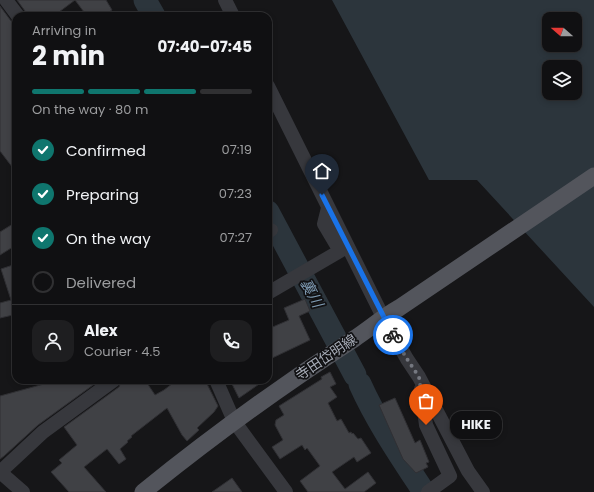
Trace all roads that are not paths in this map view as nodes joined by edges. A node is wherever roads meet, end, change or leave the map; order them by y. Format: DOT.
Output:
graph roads {
  1 [pos="6,0"];
  2 [pos="225,0"];
  3 [pos="15,12"];
  4 [pos="231,12"];
  5 [pos="272,94"];
  6 [pos="594,176"];
  7 [pos="328,208"];
  8 [pos="340,251"];
  9 [pos="272,291"];
  10 [pos="375,301"];
  11 [pos="383,317"];
  12 [pos="419,377"];
  13 [pos="108,384"];
  14 [pos="218,384"];
  15 [pos="234,421"];
  16 [pos="0,472"];
  17 [pos="147,491"];
  18 [pos="430,491"];
  19 [pos="23,492"];
  20 [pos="286,492"];
  21 [pos="483,492"];
  1 -- 3 [label="street"];
  2 -- 4 [label="street"];
  5 -- 7 [label="street"];
  6 -- 11 [label="main road, 寺田岱明線"];
  7 -- 8 [label="street"];
  7 -- 10 [label="street"];
  8 -- 9 [label="street"];
  8 -- 10 [label="street"];
  10 -- 11 [label="street"];
  11 -- 12 [label="street"];
  11 -- 15 [label="main road, 寺田岱明線"];
  12 -- 18 [label="street"];
  12 -- 21 [label="street"];
  13 -- 16 [label="street"];
  14 -- 15 [label="street"];
  15 -- 17 [label="main road, 寺田岱明線"];
  15 -- 20 [label="street"];
  16 -- 19 [label="street"];
}
